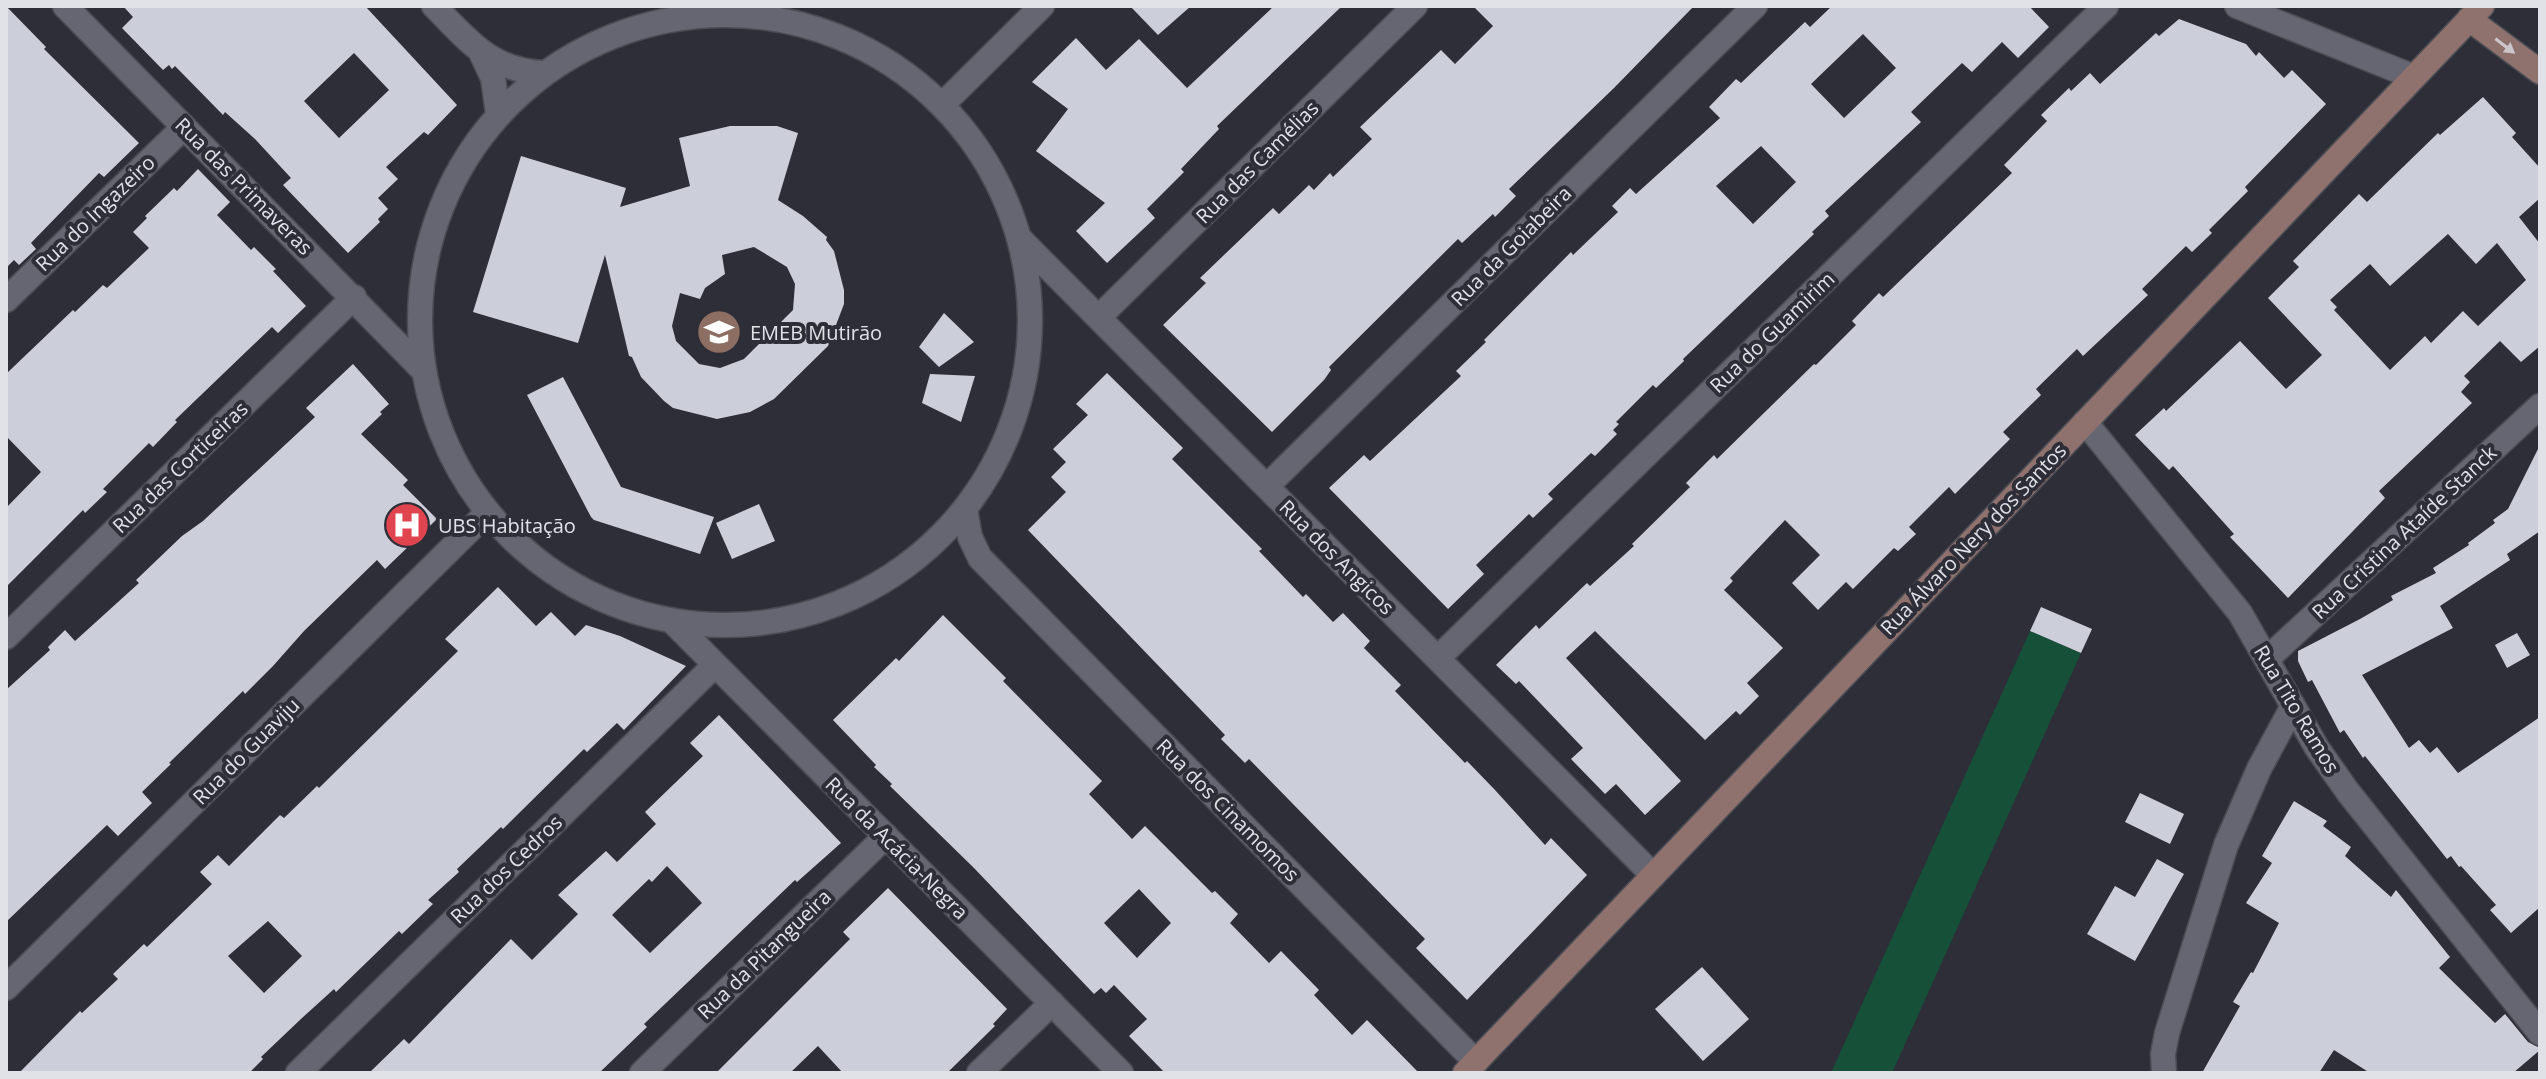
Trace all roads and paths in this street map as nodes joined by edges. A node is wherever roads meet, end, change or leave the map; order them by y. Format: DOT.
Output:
graph roads {
  1 [pos="65,6"];
  2 [pos="434,6"];
  3 [pos="789,6"];
  4 [pos="1042,6"];
  5 [pos="1415,6"];
  6 [pos="1755,6"];
  7 [pos="2106,6"];
  8 [pos="2237,6"];
  9 [pos="2476,13"];
  10 [pos="806,24"];
  11 [pos="482,55"];
  12 [pos="2540,72"];
  13 [pos="543,73"];
  14 [pos="2414,77"];
  15 [pos="943,104"];
  16 [pos="498,114"];
  17 [pos="184,127"];
  18 [pos="1021,240"];
  19 [pos="354,297"];
  20 [pos="6,300"];
  21 [pos="1099,317"];
  22 [pos="421,368"];
  23 [pos="2540,406"];
  24 [pos="2085,422"];
  25 [pos="1267,486"];
  26 [pos="965,509"];
  27 [pos="486,514"];
  28 [pos="929,546"];
  29 [pos="980,558"];
  30 [pos="673,622"];
  31 [pos="6,637"];
  32 [pos="1438,658"];
  33 [pos="2268,658"];
  34 [pos="715,665"];
  35 [pos="2293,706"];
  36 [pos="886,836"];
  37 [pos="1653,875"];
  38 [pos="6,988"];
  39 [pos="1052,1003"];
  40 [pos="2540,1033"];
  41 [pos="1471,1067"];
  42 [pos="298,1073"];
  43 [pos="642,1073"];
  44 [pos="979,1073"];
  45 [pos="1121,1073"];
  46 [pos="2164,1073"];
  1 -- 17 [label="street, Rua das Primaveras"];
  2 -- 11 [label="street"];
  3 -- 10 [label="street"];
  4 -- 15 [label="street"];
  5 -- 21 [label="street, Rua das Camélias"];
  6 -- 25 [label="street, Rua da Goiabeira"];
  7 -- 32 [label="street, Rua do Guamirim"];
  8 -- 14 [label="street"];
  9 -- 12 [label="main road, one-way"];
  9 -- 14 [label="main road, Rua Álvaro Nery dos Santos"];
  10 -- 13 [label="street"];
  10 -- 15 [label="street"];
  11 -- 13 [label="street"];
  11 -- 16 [label="street"];
  13 -- 16 [label="street"];
  14 -- 24 [label="main road, Rua Álvaro Nery dos Santos"];
  15 -- 18 [label="street"];
  16 -- 22 [label="street"];
  17 -- 19 [label="street, Rua das Primaveras"];
  17 -- 20 [label="street, Rua do Ingazeiro"];
  18 -- 21 [label="street, Rua dos Angicos"];
  18 -- 26 [label="street"];
  19 -- 22 [label="street, Rua das Primaveras"];
  19 -- 31 [label="street, Rua das Corticeiras"];
  21 -- 25 [label="street, Rua dos Angicos"];
  22 -- 27 [label="street"];
  23 -- 33 [label="street, Rua Cristina Ataíde Stanck"];
  24 -- 33 [label="street, Rua Tito Ramos"];
  24 -- 37 [label="main road, Rua Álvaro Nery dos Santos"];
  25 -- 32 [label="street, Rua dos Angicos"];
  26 -- 28 [label="street"];
  26 -- 29 [label="street, Rua dos Cinamomos"];
  27 -- 30 [label="street"];
  27 -- 38 [label="street, Rua do Guaviju"];
  28 -- 29 [label="street"];
  28 -- 30 [label="street"];
  29 -- 41 [label="street, Rua dos Cinamomos"];
  30 -- 34 [label="street, Rua da Acácia-Negra"];
  32 -- 37 [label="street, Rua dos Angicos"];
  33 -- 35 [label="street, Rua Tito Ramos"];
  34 -- 36 [label="street, Rua da Acácia-Negra"];
  34 -- 42 [label="street, Rua dos Cedros"];
  35 -- 40 [label="street, Rua Tito Ramos"];
  35 -- 46 [label="street"];
  36 -- 39 [label="street, Rua da Acácia-Negra"];
  36 -- 43 [label="street, Rua da Pitangueira"];
  37 -- 41 [label="main road, Rua Álvaro Nery dos Santos"];
  39 -- 44 [label="street"];
  39 -- 45 [label="street, Rua da Acácia-Negra"];
}
